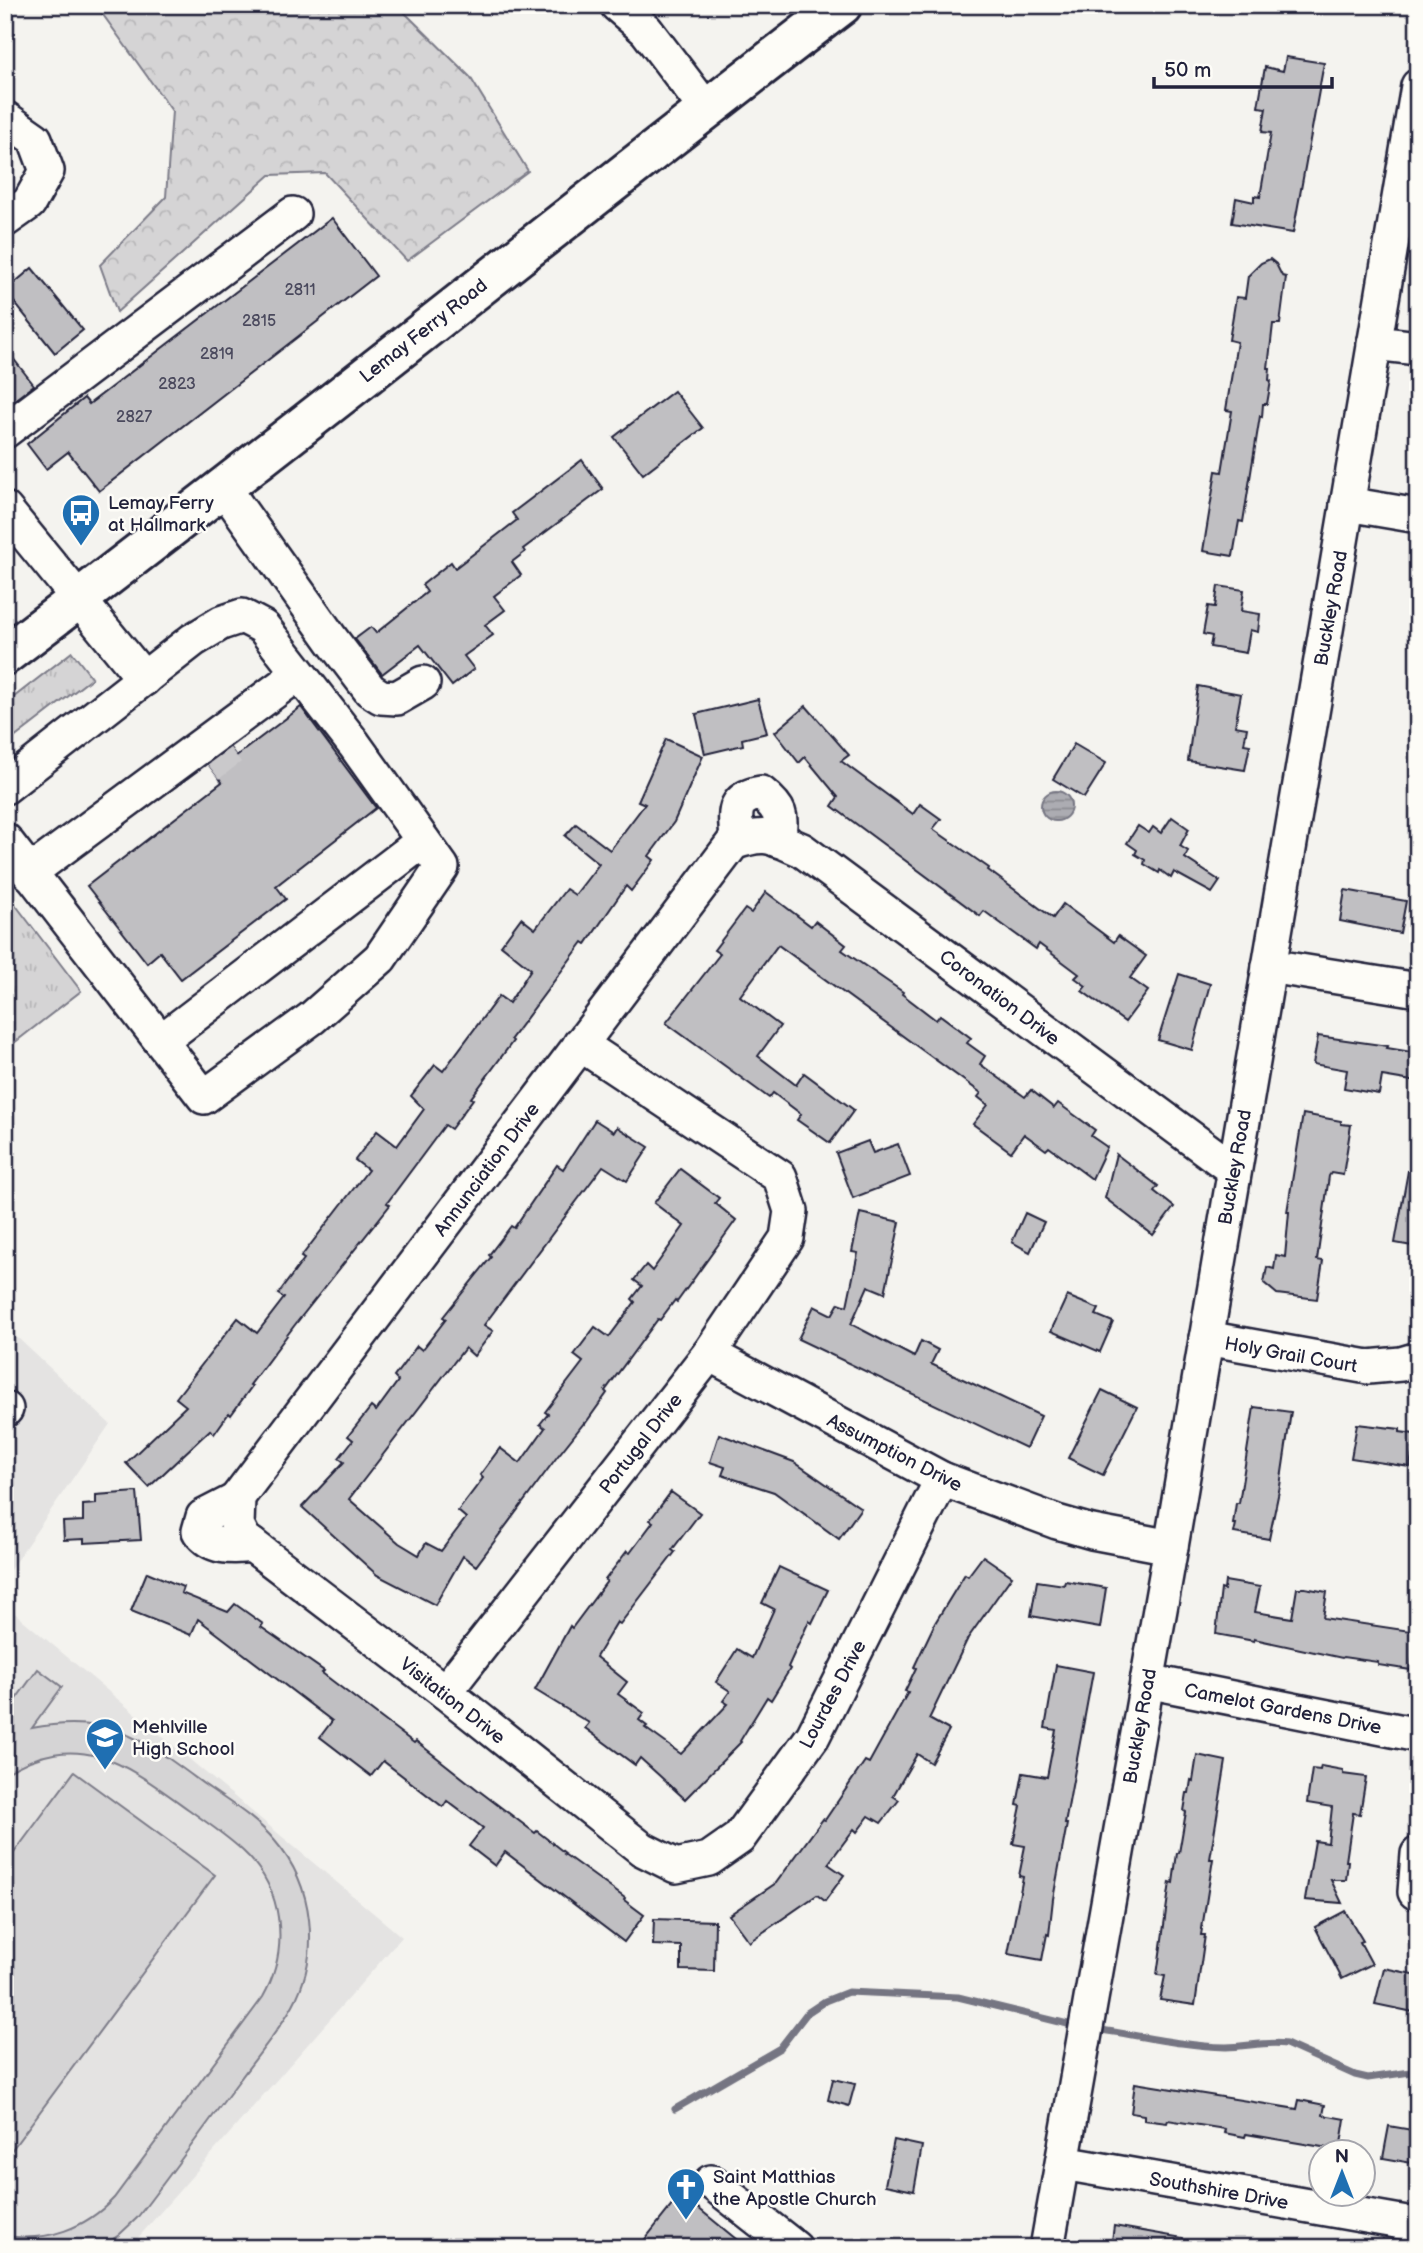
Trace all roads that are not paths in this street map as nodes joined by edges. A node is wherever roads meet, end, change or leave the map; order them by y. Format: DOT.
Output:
graph roads {
  1 [pos="617,5"];
  2 [pos="842,5"];
  3 [pos="1418,86"];
  4 [pos="706,109"];
  5 [pos="5,118"];
  6 [pos="17,211"];
  7 [pos="293,214"];
  8 [pos="1374,344"];
  9 [pos="1418,348"];
  10 [pos="5,431"];
  11 [pos="224,488"];
  12 [pos="1347,504"];
  13 [pos="5,509"];
  14 [pos="1418,516"];
  15 [pos="79,599"];
  16 [pos="5,655"];
  17 [pos="298,674"];
  18 [pos="144,679"];
  19 [pos="423,683"];
  20 [pos="247,712"];
  21 [pos="176,765"];
  22 [pos="5,787"];
  23 [pos="758,838"];
  24 [pos="5,840"];
  25 [pos="423,841"];
  26 [pos="29,873"];
  27 [pos="1269,966"];
  28 [pos="1418,990"];
  29 [pos="161,1041"];
  30 [pos="580,1044"];
  31 [pos="1234,1170"];
  32 [pos="1206,1338"];
  33 [pos="709,1354"];
  34 [pos="1418,1359"];
  35 [pos="942,1479"];
  36 [pos="242,1523"];
  37 [pos="1171,1547"];
  38 [pos="1147,1681"];
  39 [pos="445,1692"];
  40 [pos="1418,1735"];
  41 [pos="1418,1854"];
  42 [pos="676,1866"];
  43 [pos="1415,1892"];
  44 [pos="1063,2163"];
  45 [pos="710,2182"];
  46 [pos="1418,2225"];
  47 [pos="795,2248"];
  48 [pos="1048,2248"];
  1 -- 4 [label="street"];
  2 -- 4 [label="main road, Lemay Ferry Road"];
  3 -- 8 [label="street, Buckley Road"];
  4 -- 11 [label="main road, Lemay Ferry Road"];
  5 -- 6 [label="street"];
  7 -- 10 [label="street"];
  8 -- 9 [label="street"];
  8 -- 12 [label="street, Buckley Road"];
  11 -- 15 [label="main road, Lemay Ferry Road"];
  11 -- 19 [label="street"];
  12 -- 14 [label="street"];
  12 -- 27 [label="street, Buckley Road"];
  13 -- 15 [label="street"];
  15 -- 16 [label="main road, Lemay Ferry Road"];
  15 -- 18 [label="street"];
  17 -- 18 [label="street"];
  17 -- 20 [label="street"];
  17 -- 25 [label="street"];
  18 -- 22 [label="street"];
  20 -- 21 [label="street"];
  20 -- 21 [label="street"];
  21 -- 26 [label="street"];
  23 -- 30 [label="street, Annunciation Drive"];
  23 -- 31 [label="street, Coronation Drive"];
  24 -- 26 [label="street"];
  25 -- 29 [label="street"];
  25 -- 29 [label="street"];
  26 -- 29 [label="street"];
  27 -- 28 [label="street"];
  27 -- 31 [label="street, Buckley Road"];
  30 -- 33 [label="street, Portugal Drive"];
  30 -- 36 [label="street, Annunciation Drive"];
  31 -- 32 [label="street, Buckley Road"];
  32 -- 34 [label="street, Holy Grail Court"];
  32 -- 37 [label="street, Buckley Road"];
  33 -- 35 [label="street, Assumption Drive"];
  33 -- 39 [label="street, Portugal Drive"];
  35 -- 37 [label="street, Assumption Drive"];
  35 -- 42 [label="street, Lourdes Drive"];
  36 -- 39 [label="street, Visitation Drive"];
  37 -- 38 [label="street, Buckley Road"];
  38 -- 40 [label="street, Camelot Gardens Drive"];
  38 -- 44 [label="street, Buckley Road"];
  39 -- 42 [label="street, Visitation Drive"];
  41 -- 43 [label="street"];
  44 -- 46 [label="street, Southshire Drive"];
  44 -- 48 [label="street, Buckley Road"];
  45 -- 47 [label="street"];
}
